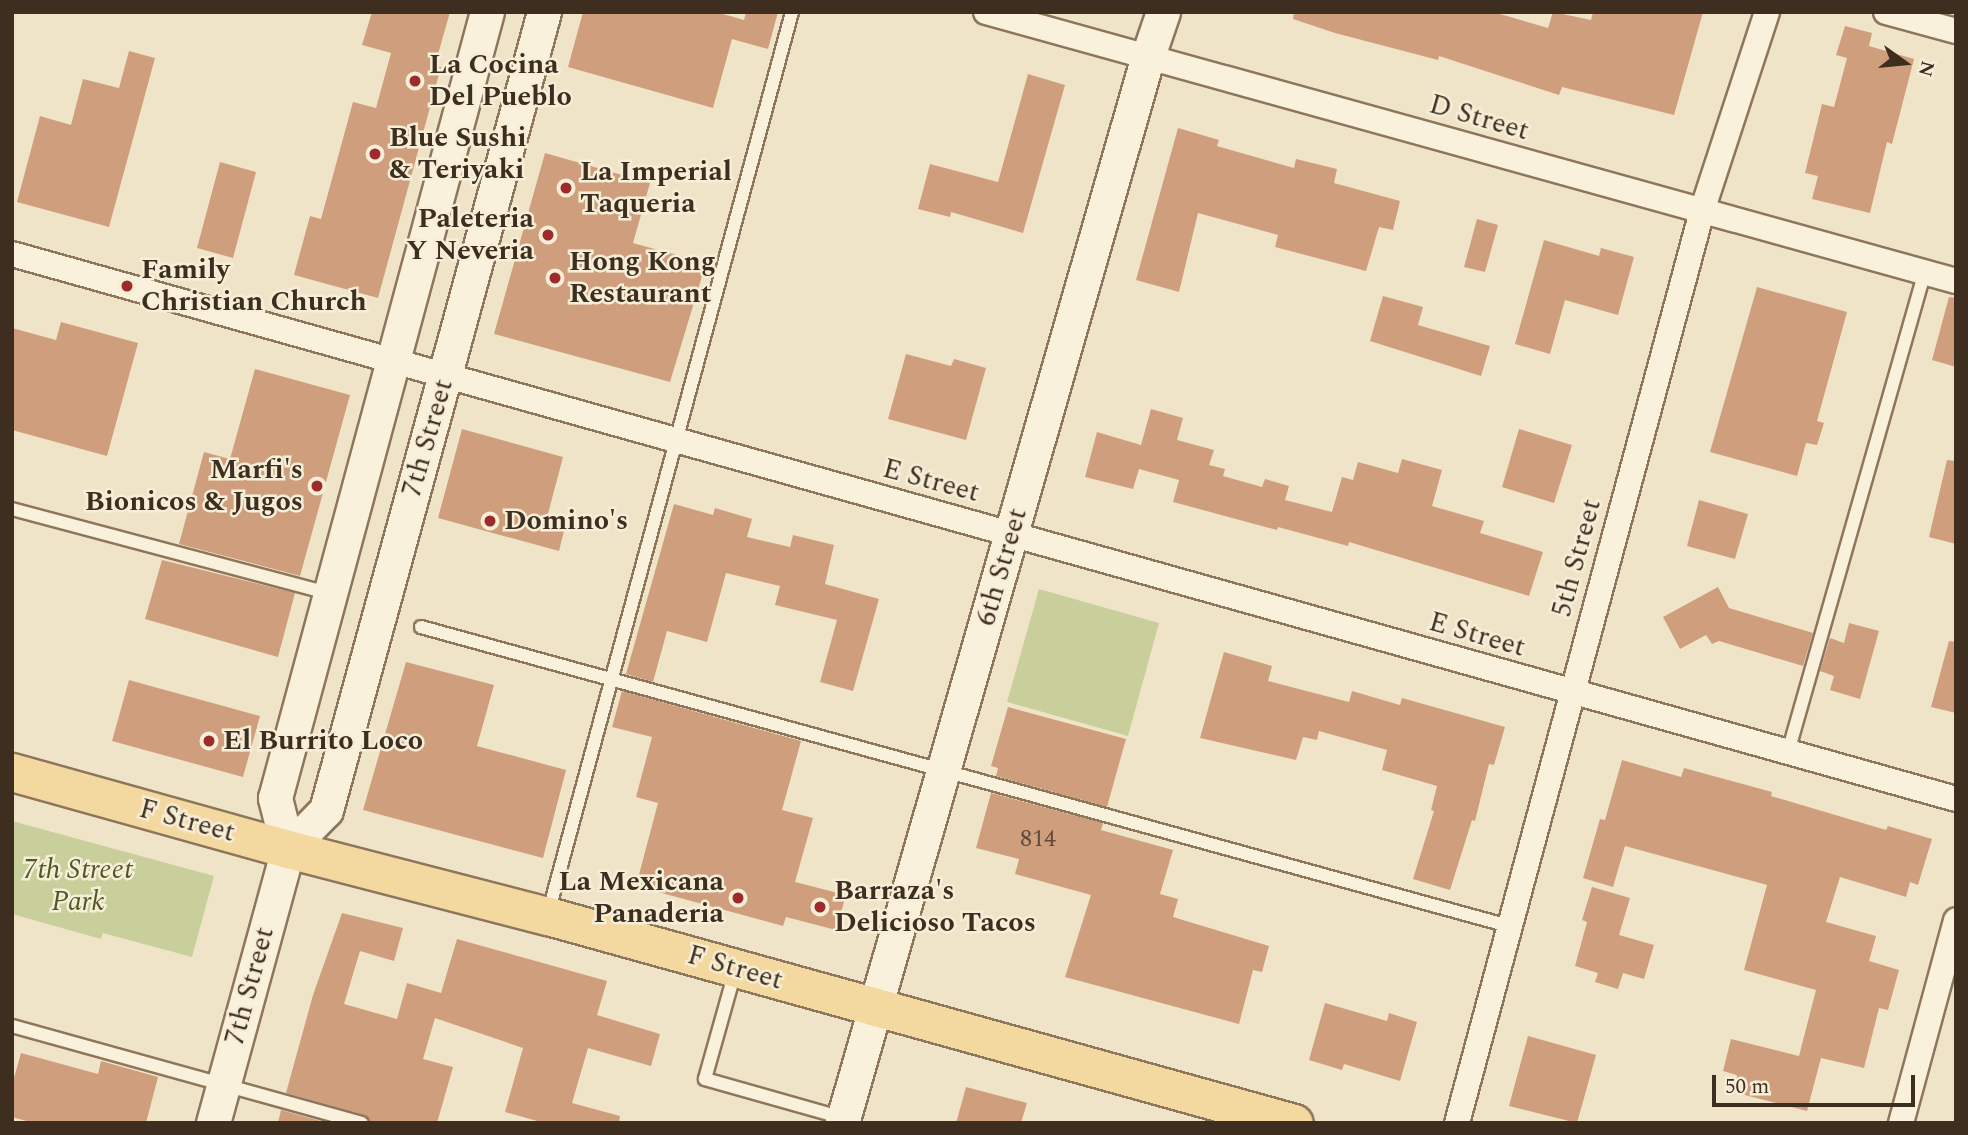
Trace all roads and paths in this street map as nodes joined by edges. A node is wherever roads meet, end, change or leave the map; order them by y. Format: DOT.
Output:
graph roads {
  1 [pos="487,12"];
  2 [pos="544,12"];
  3 [pos="792,12"];
  4 [pos="986,12"];
  5 [pos="1163,12"];
  6 [pos="1767,12"];
  7 [pos="1886,12"];
  8 [pos="1956,32"];
  9 [pos="1148,56"];
  10 [pos="1702,211"];
  11 [pos="12,254"];
  12 [pos="1925,272"];
  13 [pos="1956,281"];
  14 [pos="393,361"];
  15 [pos="445,375"];
  16 [pos="675,441"];
  17 [pos="12,509"];
  18 [pos="1011,535"];
  19 [pos="328,593"];
  20 [pos="421,627"];
  21 [pos="612,678"];
  22 [pos="1571,692"];
  23 [pos="1788,752"];
  24 [pos="12,772"];
  25 [pos="942,772"];
  26 [pos="1956,799"];
  27 [pos="288,849"];
  28 [pos="548,916"];
  29 [pos="1956,920"];
  30 [pos="1509,926"];
  31 [pos="736,968"];
  32 [pos="874,1007"];
  33 [pos="12,1026"];
  34 [pos="223,1084"];
  35 [pos="843,1120"];
  36 [pos="213,1123"];
  37 [pos="362,1123"];
  38 [pos="1294,1123"];
  39 [pos="1457,1123"];
  40 [pos="1901,1123"];
  1 -- 14 [label="street, 7th Street"];
  2 -- 15 [label="street, 7th Street"];
  3 -- 16 [label="lane"];
  4 -- 9 [label="street, D Street"];
  5 -- 9 [label="street, 6th Street"];
  6 -- 10 [label="street, 5th Street"];
  7 -- 8 [label="street"];
  9 -- 10 [label="street, D Street"];
  9 -- 18 [label="street, 6th Street"];
  10 -- 12 [label="street, D Street"];
  10 -- 22 [label="street, 5th Street"];
  11 -- 14 [label="street, E Street"];
  12 -- 13 [label="street, D Street"];
  12 -- 23 [label="lane"];
  14 -- 15 [label="street, E Street"];
  14 -- 19 [label="street, 7th Street"];
  15 -- 16 [label="street, E Street"];
  15 -- 27 [label="street, 7th Street"];
  16 -- 18 [label="street, E Street"];
  16 -- 21 [label="lane"];
  17 -- 19 [label="lane"];
  18 -- 22 [label="street, E Street"];
  18 -- 25 [label="street, 6th Street"];
  19 -- 27 [label="street, 7th Street"];
  20 -- 21 [label="lane"];
  21 -- 25 [label="lane"];
  21 -- 28 [label="lane"];
  22 -- 23 [label="street, E Street"];
  22 -- 30 [label="street, 5th Street"];
  23 -- 26 [label="street, E Street"];
  24 -- 27 [label="main road, F Street"];
  25 -- 30 [label="lane"];
  25 -- 32 [label="street, 6th Street"];
  27 -- 28 [label="main road, F Street"];
  27 -- 34 [label="street, 7th Street"];
  28 -- 31 [label="main road, F Street"];
  29 -- 40 [label="street"];
  30 -- 39 [label="street, 5th Street"];
  31 -- 32 [label="main road, F Street"];
  31 -- 35 [label="lane"];
  32 -- 35 [label="street, 6th Street"];
  32 -- 38 [label="main road, F Street"];
  33 -- 34 [label="lane"];
  34 -- 36 [label="street, 7th Street"];
  34 -- 37 [label="lane"];
}
